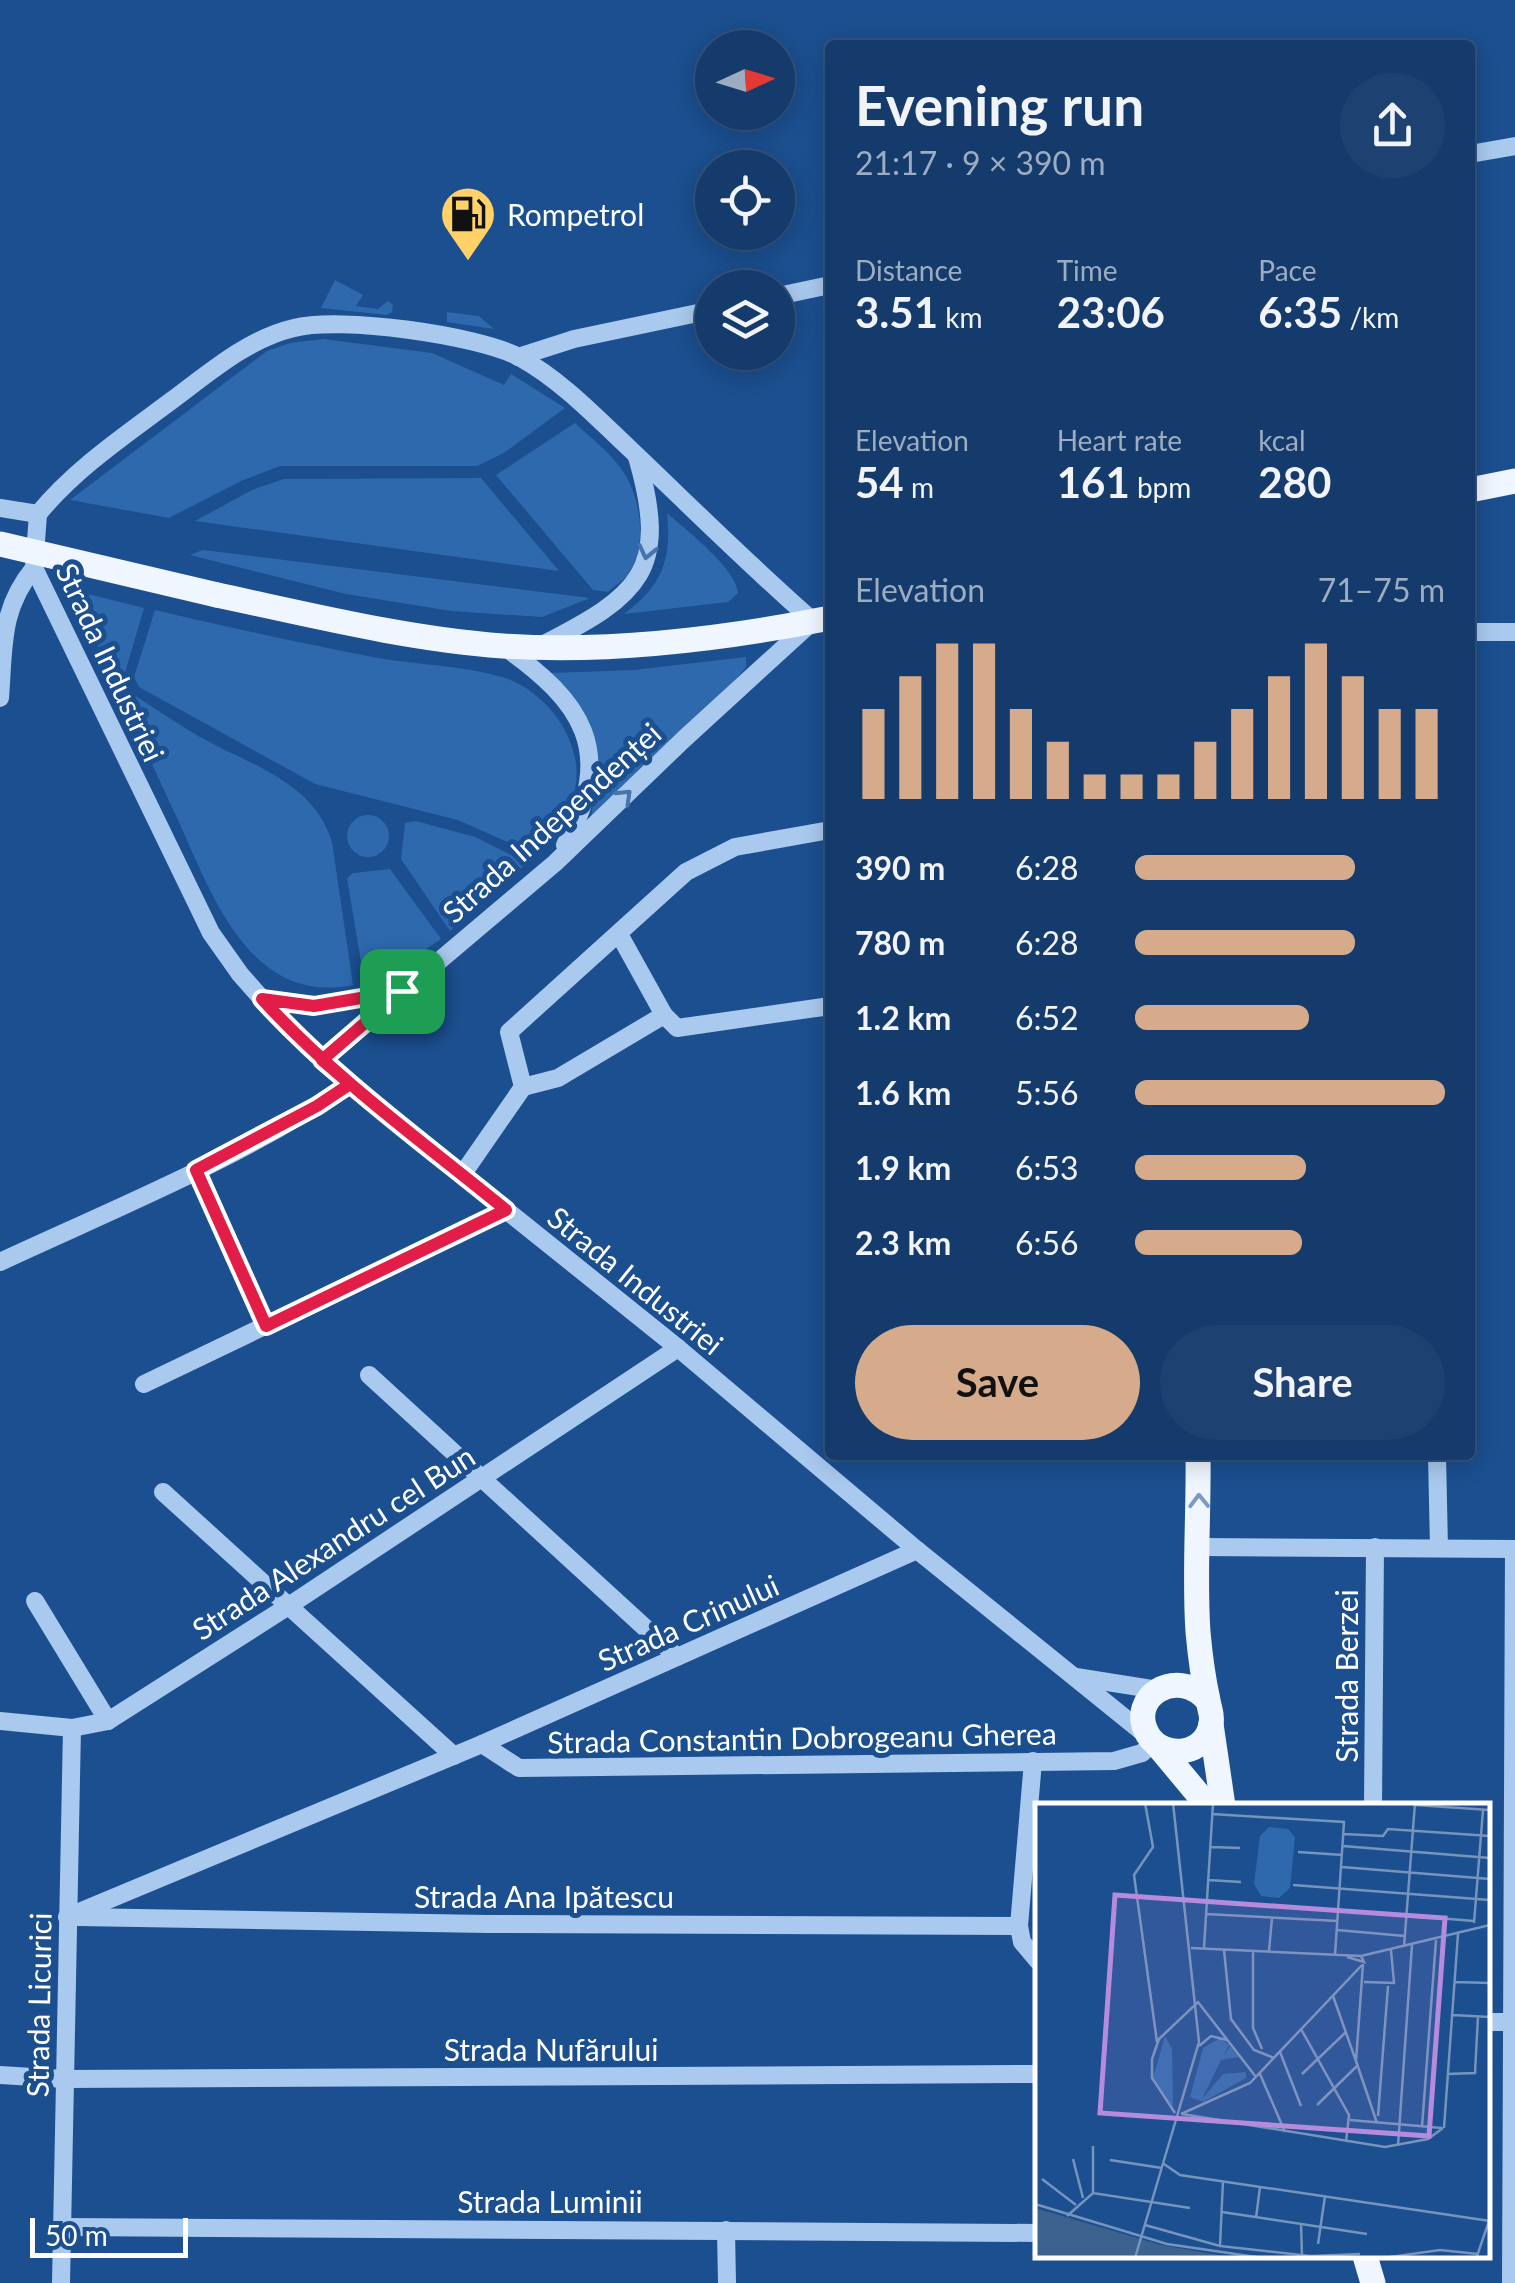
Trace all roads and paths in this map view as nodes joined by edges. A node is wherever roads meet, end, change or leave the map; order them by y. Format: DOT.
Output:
graph roads {
  1 [pos="1515,146"];
  2 [pos="1475,153"];
  3 [pos="825,286"];
  4 [pos="795,292"];
  5 [pos="695,313"];
  6 [pos="518,357"];
  7 [pos="637,456"];
  8 [pos="1515,482"];
  9 [pos="1475,489"];
  10 [pos="0,508"];
  11 [pos="38,514"];
  12 [pos="0,544"];
  13 [pos="34,568"];
  14 [pos="822,620"];
  15 [pos="1475,632"];
  16 [pos="1515,632"];
  17 [pos="503,646"];
  18 [pos="539,647"];
  19 [pos="0,698"];
  20 [pos="825,831"];
  21 [pos="555,863"];
  22 [pos="619,934"];
  23 [pos="402,991"];
  24 [pos="262,999"];
  25 [pos="825,1007"];
  26 [pos="664,1015"];
  27 [pos="322,1060"];
  28 [pos="350,1084"];
  29 [pos="523,1087"];
  30 [pos="196,1170"];
  31 [pos="462,1174"];
  32 [pos="506,1210"];
  33 [pos="0,1262"];
  34 [pos="266,1326"];
  35 [pos="678,1348"];
  36 [pos="369,1375"];
  37 [pos="144,1384"];
  38 [pos="1198,1460"];
  39 [pos="1437,1460"];
  40 [pos="483,1476"];
  41 [pos="163,1492"];
  42 [pos="1199,1546"];
  43 [pos="1375,1547"];
  44 [pos="1439,1548"];
  45 [pos="1514,1549"];
  46 [pos="917,1550"];
  47 [pos="35,1601"];
  48 [pos="288,1607"];
  49 [pos="1198,1630"];
  50 [pos="678,1657"];
  51 [pos="1076,1678"];
  52 [pos="1163,1687"];
  53 [pos="1210,1713"];
  54 [pos="0,1721"];
  55 [pos="108,1721"];
  56 [pos="72,1728"];
  57 [pos="1154,1742"];
  58 [pos="482,1744"];
  59 [pos="454,1756"];
  60 [pos="1034,1761"];
  61 [pos="1205,1803"];
  62 [pos="1222,1803"];
  63 [pos="1372,1803"];
  64 [pos="68,1917"];
  65 [pos="1019,1926"];
  66 [pos="1035,1957"];
  67 [pos="1514,2022"];
  68 [pos="1035,2074"];
  69 [pos="0,2075"];
  70 [pos="65,2078"];
  71 [pos="62,2227"];
  72 [pos="726,2230"];
  73 [pos="1035,2234"];
  74 [pos="1366,2258"];
  75 [pos="62,2283"];
  76 [pos="727,2283"];
  77 [pos="1374,2283"];
  78 [pos="1511,2283"];
  1 -- 2 [label="street"];
  3 -- 4 [label="street"];
  5 -- 6 [label="street"];
  6 -- 7 [label="street"];
  6 -- 11 [label="street"];
  7 -- 14 [label="street"];
  7 -- 18 [label="street, one-way"];
  8 -- 9 [label="main road"];
  10 -- 11 [label="street"];
  11 -- 13 [label="street, Strada Industriei"];
  12 -- 17 [label="main road, bridge"];
  13 -- 19 [label="street"];
  13 -- 24 [label="street, Strada Industriei"];
  14 -- 18 [label="main road"];
  21 -- 14 [label="street, Strada Independenței, one-way"];
  15 -- 16 [label="street"];
  17 -- 18 [label="main road"];
  17 -- 21 [label="street"];
  20 -- 22 [label="street"];
  21 -- 23 [label="street, Strada Independenței"];
  22 -- 26 [label="street"];
  22 -- 29 [label="street"];
  23 -- 24 [label="street"];
  23 -- 27 [label="street, Strada Independenței"];
  24 -- 27 [label="street, Strada Industriei"];
  25 -- 26 [label="street"];
  26 -- 29 [label="street"];
  27 -- 28 [label="street, Strada Industriei"];
  28 -- 30 [label="street"];
  28 -- 31 [label="street, Strada Industriei"];
  29 -- 31 [label="street"];
  30 -- 33 [label="street"];
  30 -- 34 [label="street"];
  31 -- 32 [label="street, Strada Industriei"];
  32 -- 34 [label="street"];
  32 -- 35 [label="street, Strada Industriei"];
  34 -- 37 [label="street"];
  35 -- 40 [label="street, Strada Alexandru cel Bun"];
  35 -- 46 [label="street, Strada Industriei"];
  36 -- 40 [label="street"];
  42 -- 38 [label="main road, one-way"];
  39 -- 44 [label="street"];
  40 -- 48 [label="street, Strada Alexandru cel Bun"];
  40 -- 50 [label="street"];
  41 -- 48 [label="street"];
  42 -- 43 [label="street"];
  42 -- 49 [label="main road"];
  43 -- 44 [label="street"];
  43 -- 63 [label="street, Strada Berzei"];
  44 -- 45 [label="street"];
  45 -- 67 [label="street"];
  46 -- 50 [label="street, Strada Crinului"];
  46 -- 51 [label="street, Strada Industriei"];
  47 -- 55 [label="street"];
  48 -- 55 [label="street, Strada Alexandru cel Bun"];
  48 -- 59 [label="street"];
  49 -- 52 [label="main road"];
  49 -- 53 [label="main road"];
  50 -- 58 [label="street, Strada Crinului"];
  51 -- 52 [label="street"];
  51 -- 57 [label="street, Strada Industriei"];
  52 -- 53 [label="main road"];
  52 -- 57 [label="main road"];
  53 -- 57 [label="main road"];
  53 -- 62 [label="main road"];
  54 -- 56 [label="street, Strada Alexandru cel Bun"];
  55 -- 56 [label="street, Strada Alexandru cel Bun"];
  56 -- 64 [label="street, Strada Licurici"];
  57 -- 60 [label="street, Strada Constantin Dobrogeanu Gherea"];
  57 -- 61 [label="main road"];
  58 -- 59 [label="street"];
  58 -- 60 [label="street, Strada Constantin Dobrogeanu Gherea"];
  59 -- 64 [label="street"];
  60 -- 65 [label="street"];
  64 -- 65 [label="street, Strada Ana Ipătescu"];
  64 -- 70 [label="street, Strada Licurici"];
  65 -- 66 [label="street"];
  67 -- 78 [label="street"];
  68 -- 70 [label="street, Strada Nufărului"];
  69 -- 70 [label="street, Strada Nufărului"];
  70 -- 71 [label="street, Strada Licurici"];
  71 -- 72 [label="street, Strada Luminii"];
  71 -- 75 [label="street, Strada Licurici"];
  72 -- 73 [label="street, Strada Luminii"];
  72 -- 76 [label="street"];
  74 -- 77 [label="main road"];
}
